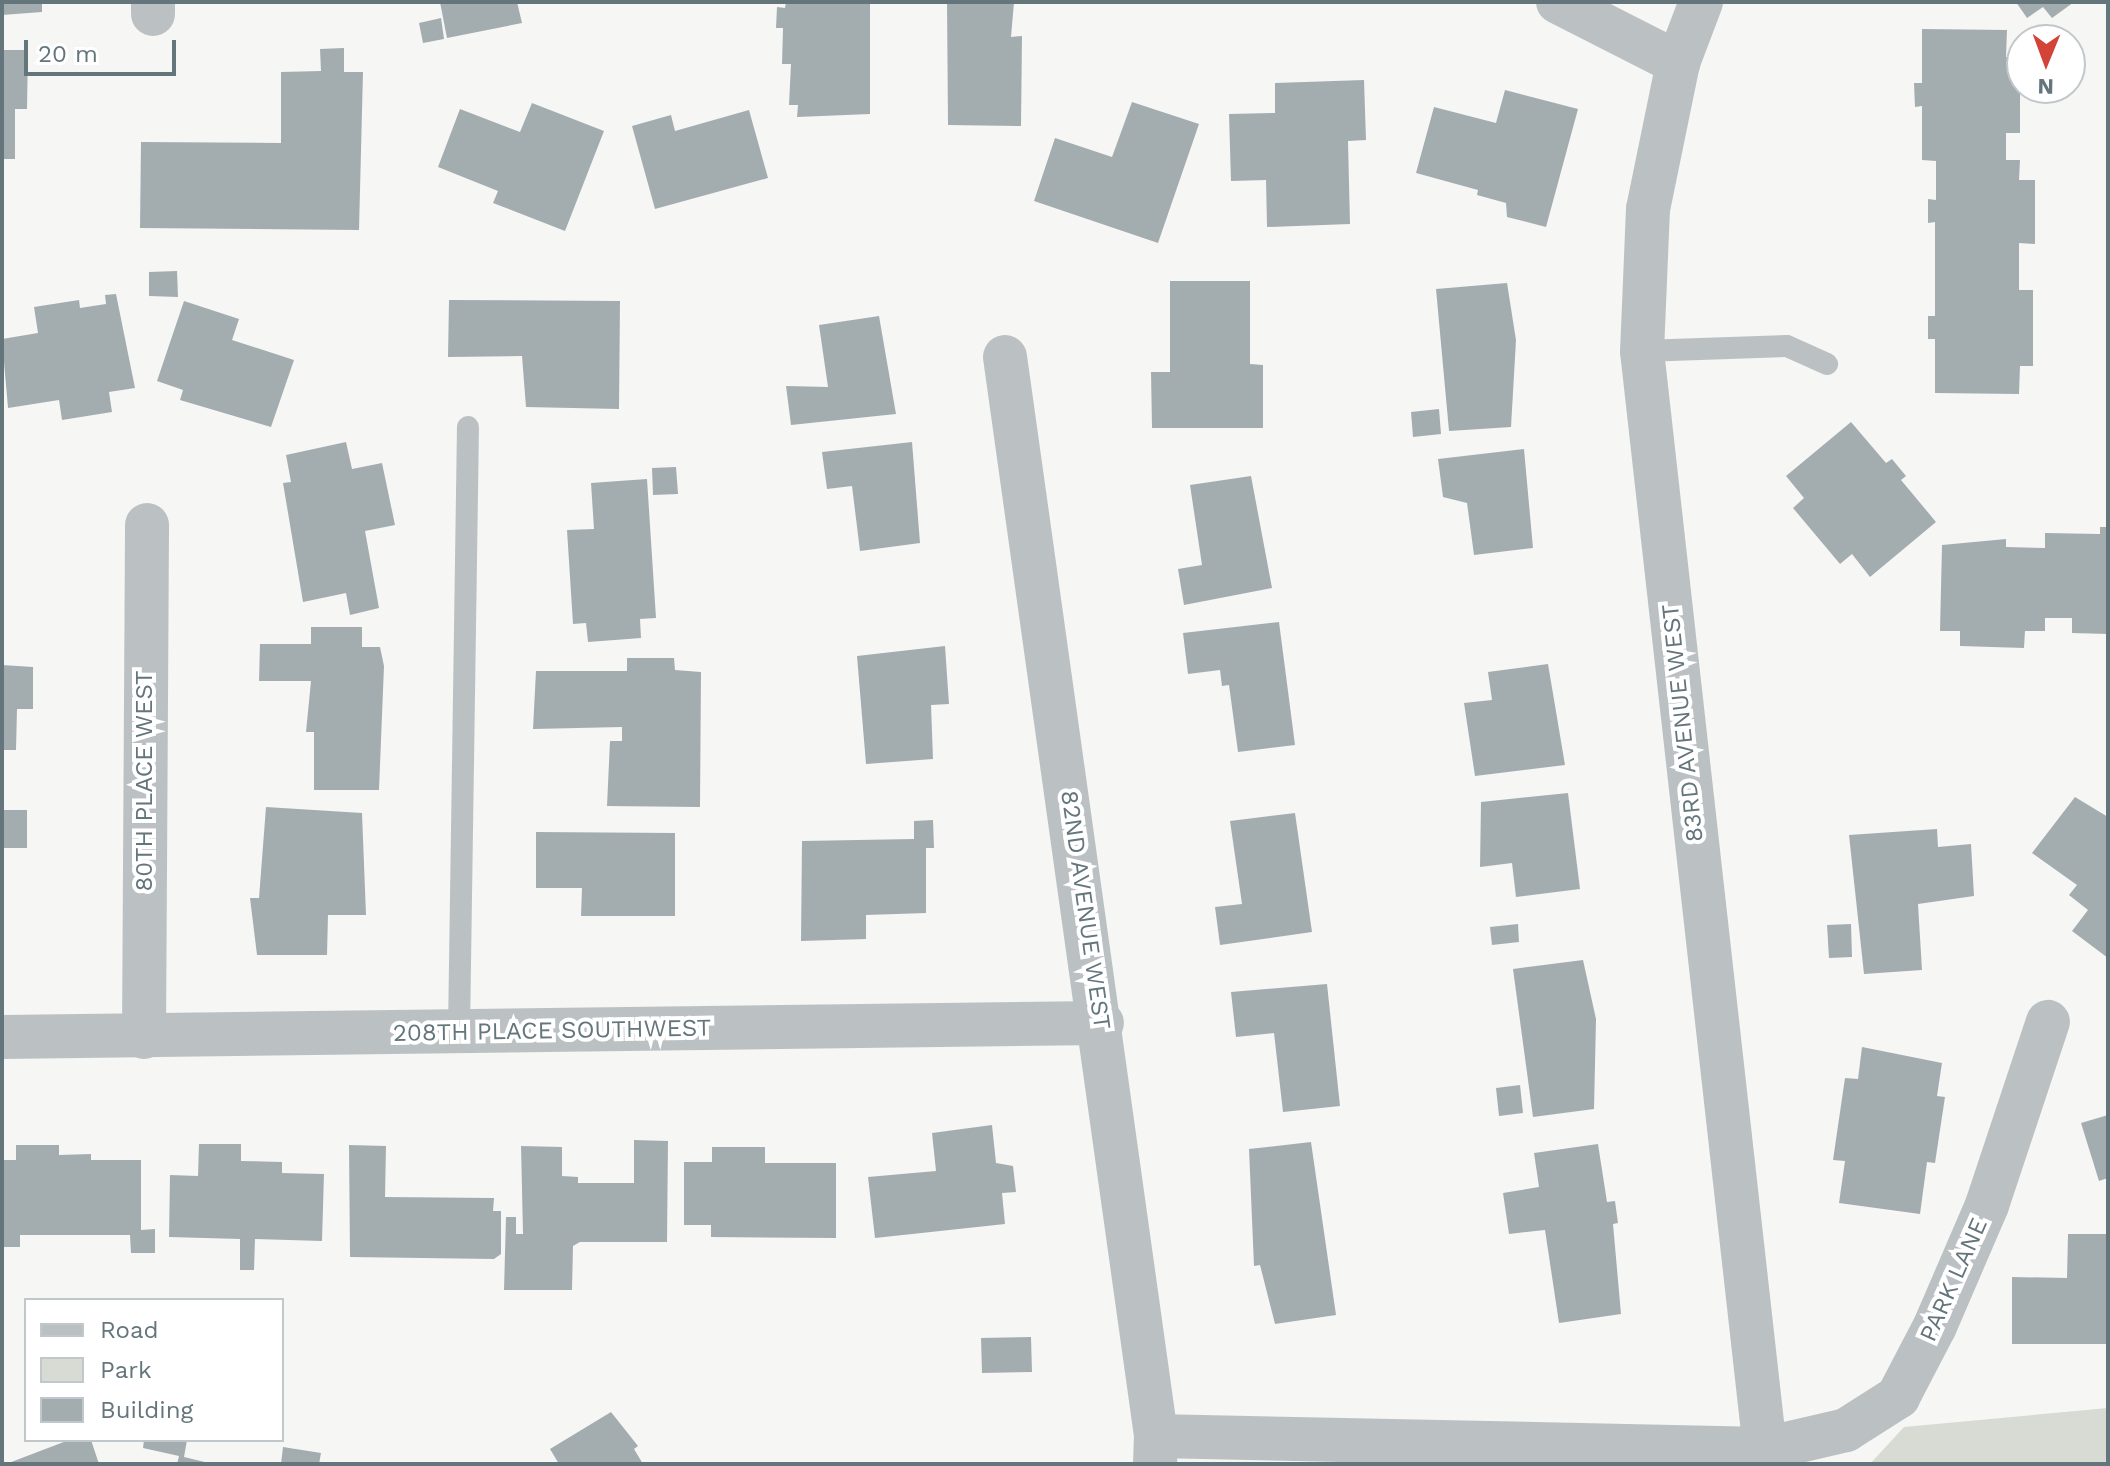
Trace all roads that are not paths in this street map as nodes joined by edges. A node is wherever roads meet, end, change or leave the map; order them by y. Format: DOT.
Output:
graph roads {
  1 [pos="1558,2"];
  2 [pos="1701,2"];
  3 [pos="1678,63"];
  4 [pos="1642,351"];
  5 [pos="1005,357"];
  6 [pos="1827,364"];
  7 [pos="468,427"];
  8 [pos="147,525"];
  9 [pos="2048,1022"];
  10 [pos="1102,1023"];
  11 [pos="459,1032"];
  12 [pos="2,1037"];
  13 [pos="144,1037"];
  14 [pos="1765,1449"];
  15 [pos="1156,1450"];
  1 -- 3 [label="street"];
  2 -- 3 [label="street, 83RD AVENUE WEST"];
  3 -- 4 [label="street, 83RD AVENUE WEST"];
  4 -- 6 [label="lane"];
  4 -- 14 [label="street, 83RD AVENUE WEST"];
  5 -- 10 [label="street, 82ND AVENUE WEST"];
  7 -- 11 [label="lane"];
  8 -- 13 [label="street, 80TH PLACE WEST"];
  9 -- 14 [label="street, PARK LANE"];
  10 -- 11 [label="street, 208TH PLACE SOUTHWEST"];
  10 -- 15 [label="street, 82ND AVENUE WEST"];
  11 -- 13 [label="street, 208TH PLACE SOUTHWEST"];
  12 -- 13 [label="street, 208TH PLACE SOUTHWEST"];
  14 -- 15 [label="street, PARK LANE"];
}
